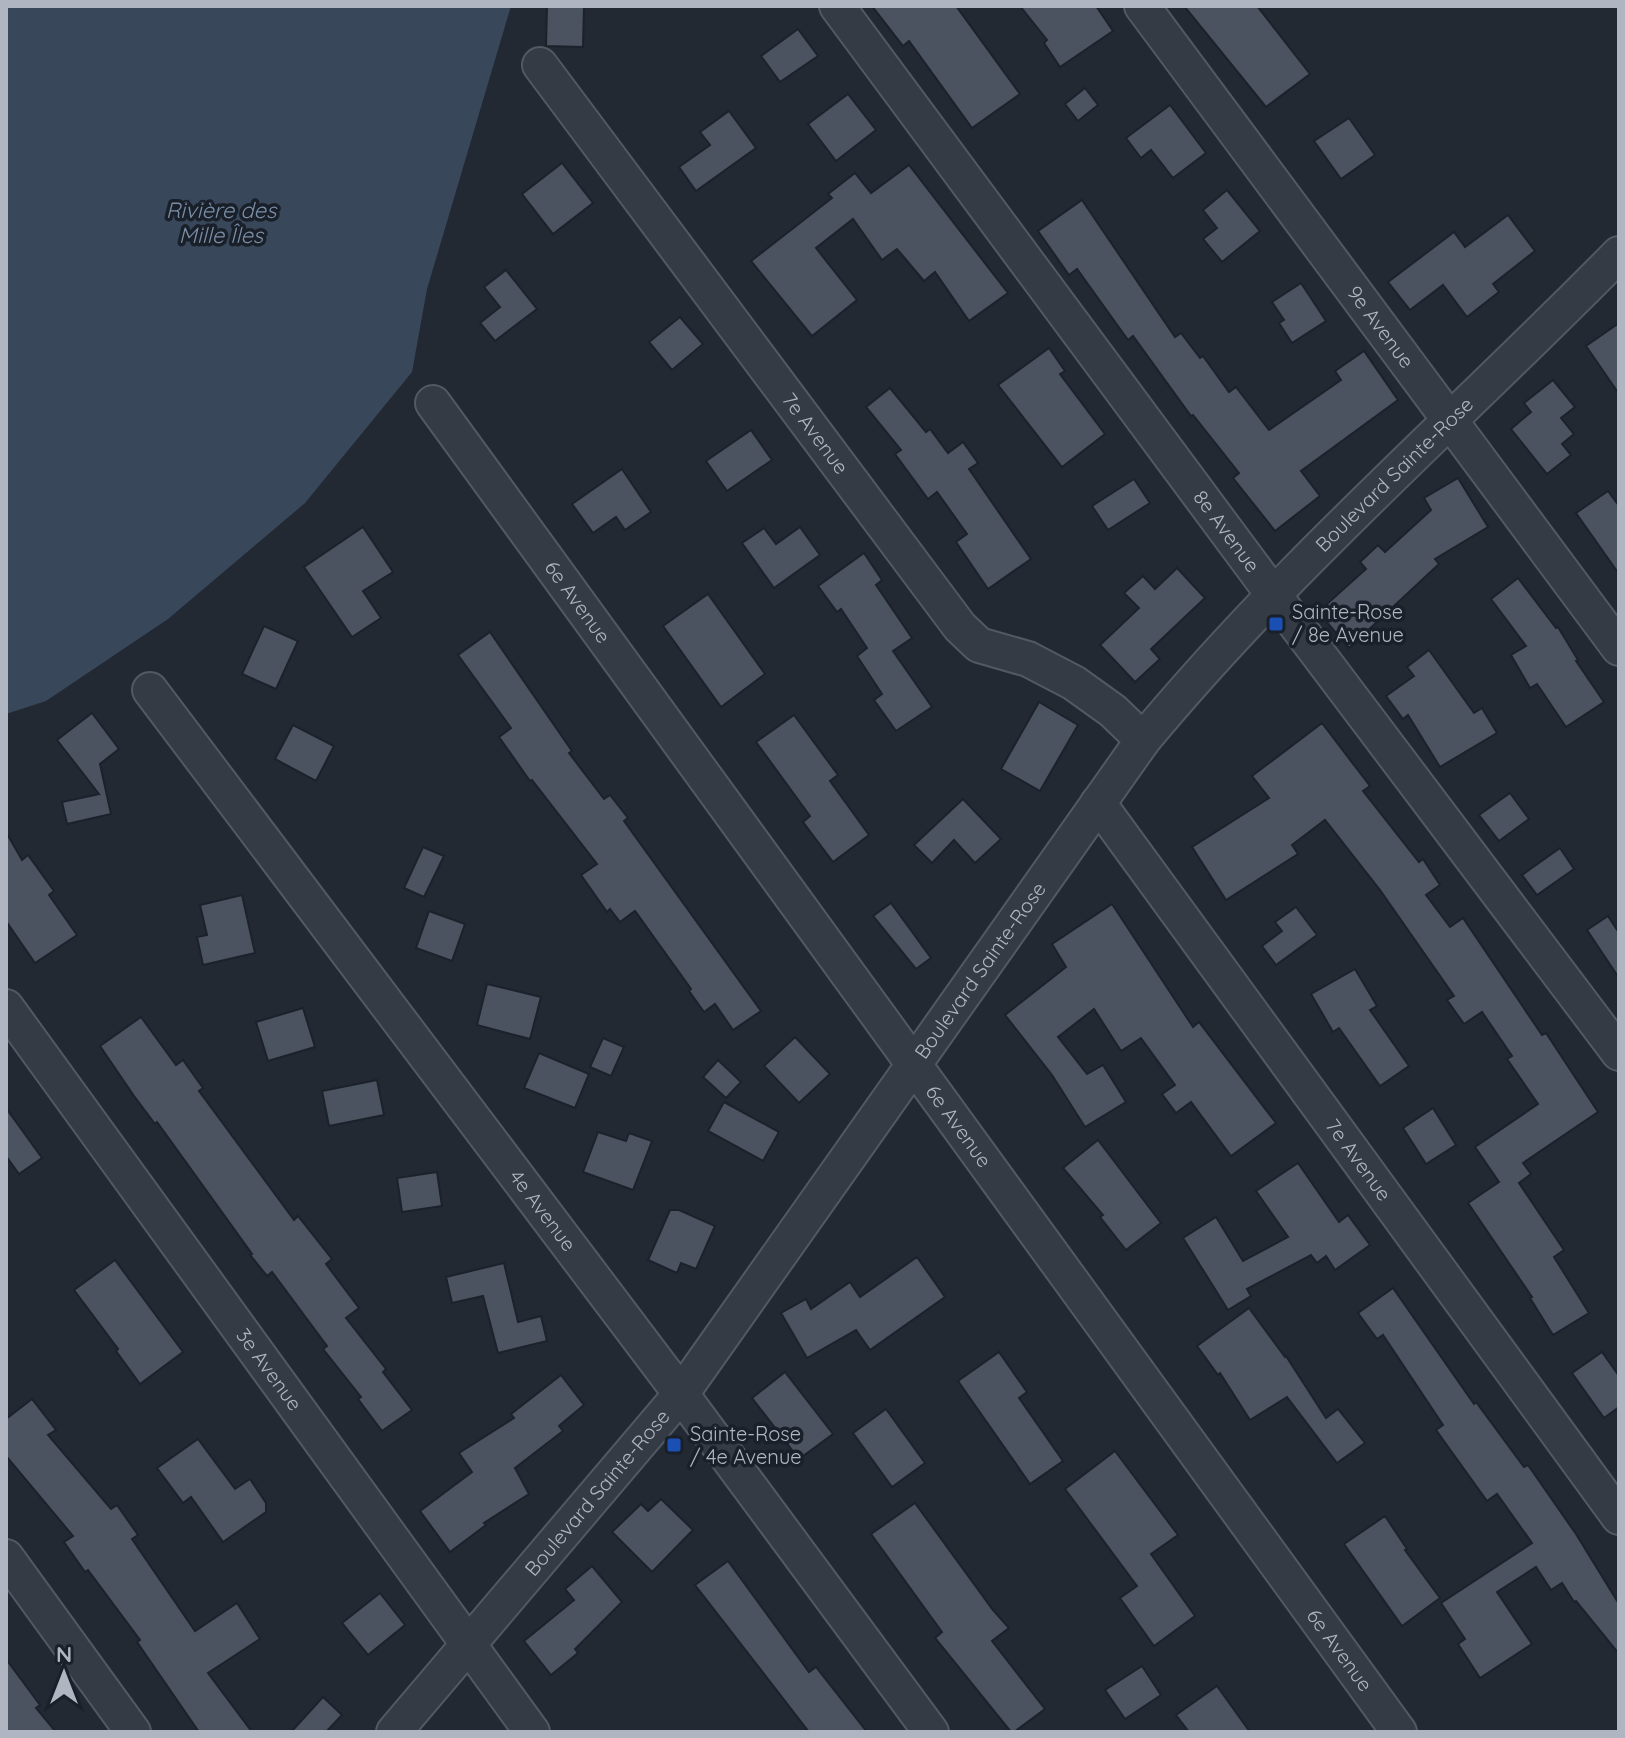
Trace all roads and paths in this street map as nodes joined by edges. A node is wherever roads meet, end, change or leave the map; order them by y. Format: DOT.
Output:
graph roads {
  1 [pos="837,6"];
  2 [pos="1142,6"];
  3 [pos="540,65"];
  4 [pos="1619,254"];
  5 [pos="433,403"];
  6 [pos="1450,421"];
  7 [pos="1273,594"];
  8 [pos="1619,648"];
  9 [pos="150,690"];
  10 [pos="1143,740"];
  11 [pos="1098,803"];
  12 [pos="6,1007"];
  13 [pos="1619,1053"];
  14 [pos="914,1062"];
  15 [pos="681,1394"];
  16 [pos="1619,1517"];
  17 [pos="6,1557"];
  18 [pos="467,1644"];
  19 [pos="133,1732"];
  20 [pos="394,1732"];
  21 [pos="532,1732"];
  22 [pos="931,1732"];
  23 [pos="1399,1732"];
  1 -- 7 [label="street, 8e Avenue"];
  2 -- 6 [label="street, 9e Avenue"];
  3 -- 10 [label="street, 7e Avenue"];
  4 -- 6 [label="street, Boulevard Sainte-Rose"];
  5 -- 14 [label="street, 6e Avenue"];
  6 -- 7 [label="street, Boulevard Sainte-Rose"];
  6 -- 8 [label="street, 9e Avenue"];
  7 -- 10 [label="street, Boulevard Sainte-Rose"];
  7 -- 13 [label="street, 8e Avenue"];
  9 -- 15 [label="street, 4e Avenue"];
  10 -- 11 [label="street, Boulevard Sainte-Rose"];
  11 -- 14 [label="street, Boulevard Sainte-Rose"];
  11 -- 16 [label="street, 7e Avenue"];
  12 -- 18 [label="street, 3e Avenue"];
  14 -- 15 [label="street, Boulevard Sainte-Rose"];
  14 -- 23 [label="street, 6e Avenue"];
  15 -- 18 [label="street, Boulevard Sainte-Rose"];
  15 -- 22 [label="street, 4e Avenue"];
  17 -- 19 [label="street"];
  18 -- 20 [label="street, Boulevard Sainte-Rose"];
  18 -- 21 [label="street, 3e Avenue"];
}
